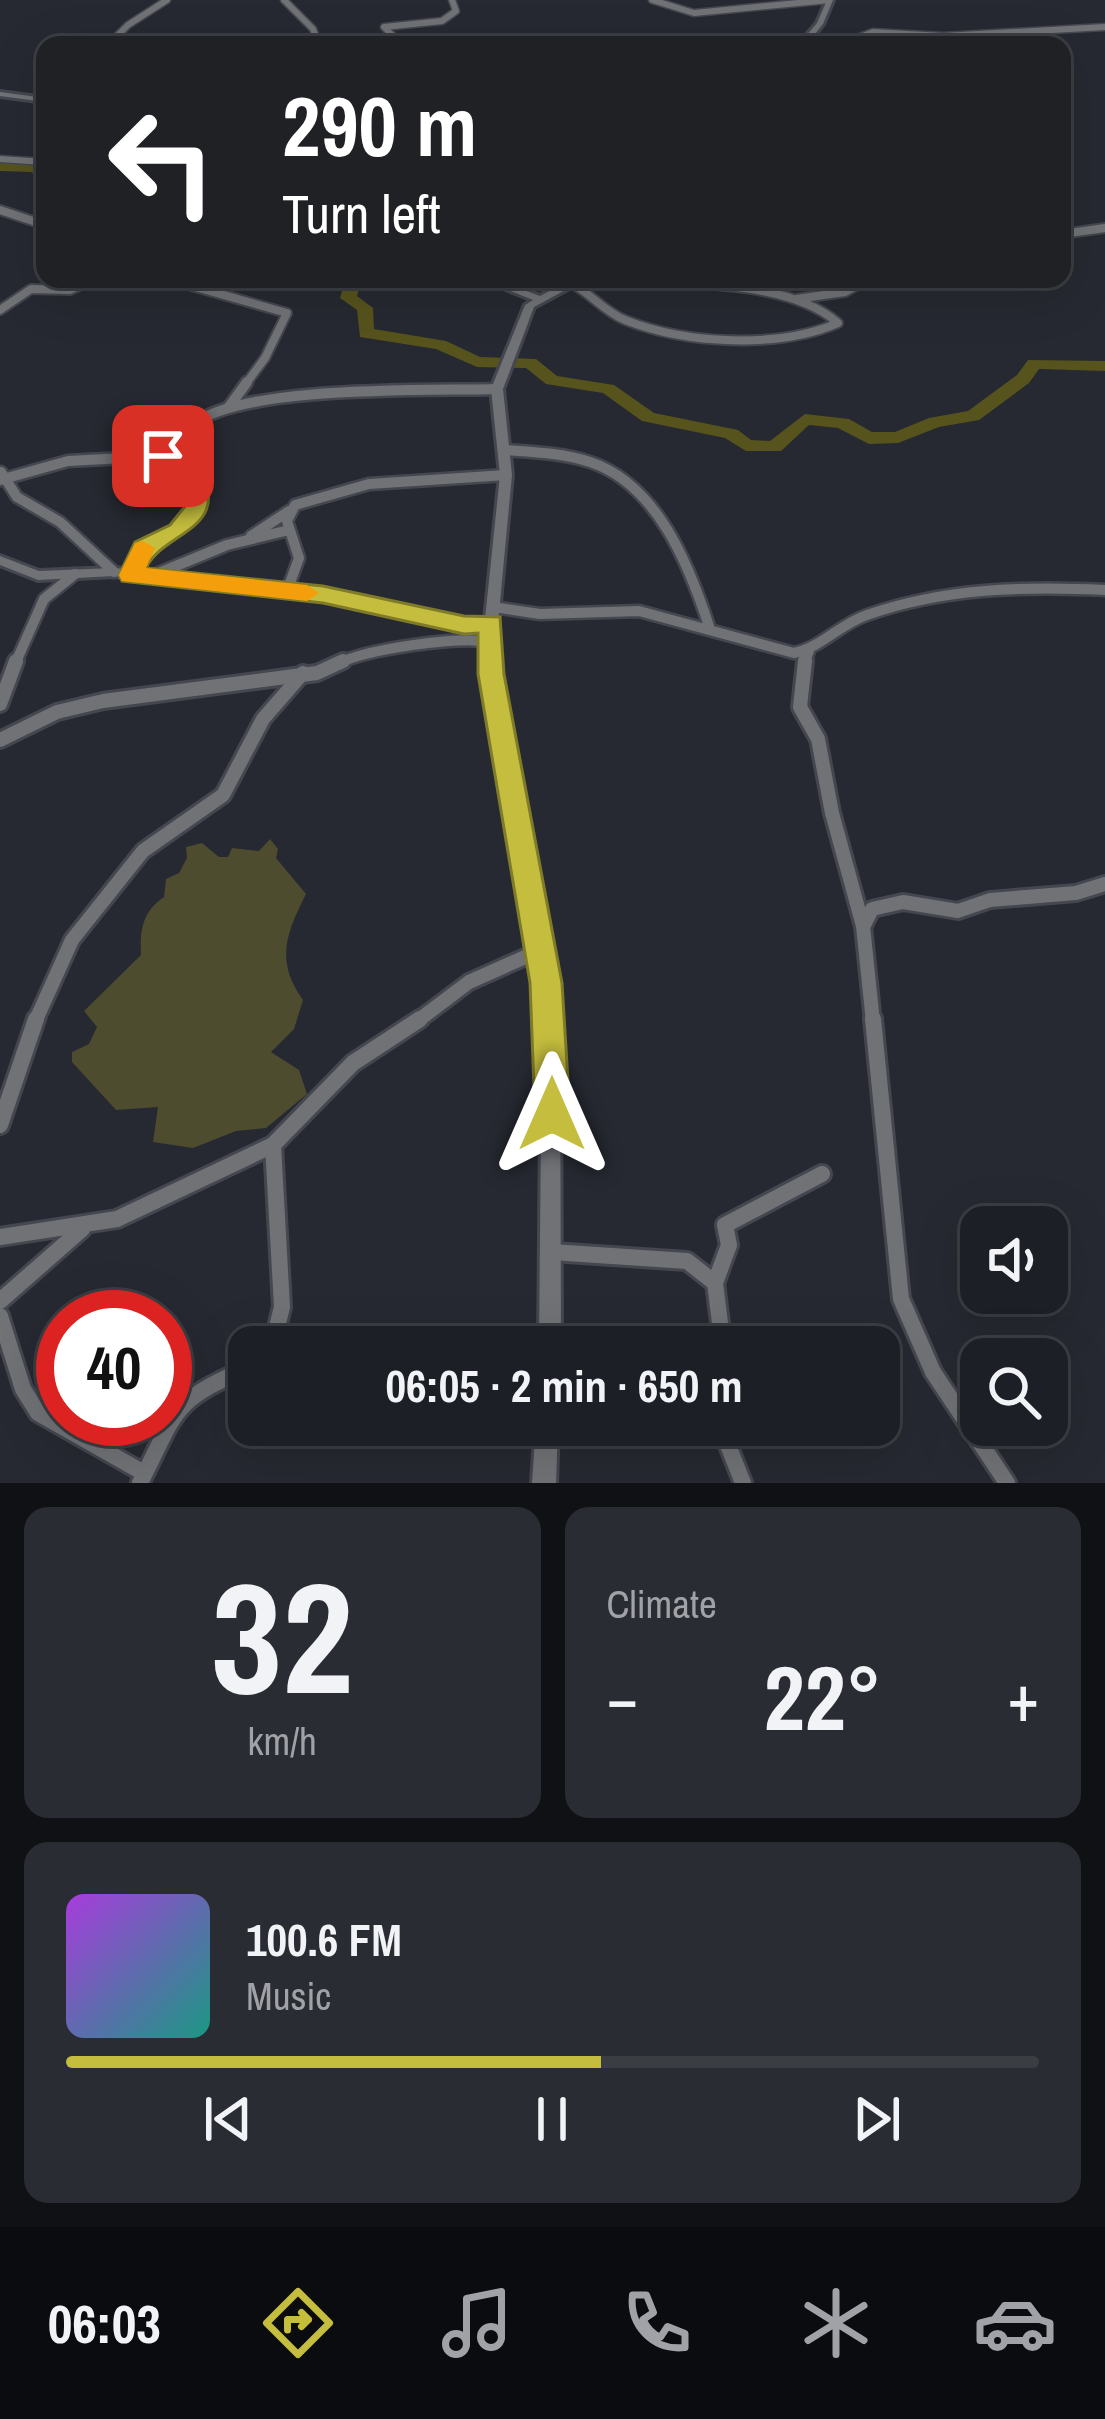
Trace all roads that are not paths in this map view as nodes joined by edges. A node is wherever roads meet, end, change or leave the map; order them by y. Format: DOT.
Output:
graph roads {
  1 [pos="167,0"];
  2 [pos="284,0"];
  3 [pos="452,0"];
  4 [pos="652,0"];
  5 [pos="829,0"];
  6 [pos="120,15"];
  7 [pos="130,24"];
  8 [pos="1105,27"];
  9 [pos="118,36"];
  10 [pos="316,36"];
  11 [pos="393,36"];
  12 [pos="810,36"];
  13 [pos="863,36"];
  14 [pos="922,36"];
  15 [pos="951,36"];
  16 [pos="0,94"];
  17 [pos="36,99"];
  18 [pos="0,159"];
  19 [pos="36,161"];
  20 [pos="0,209"];
  21 [pos="36,222"];
  22 [pos="1105,228"];
  23 [pos="1071,233"];
  24 [pos="74,288"];
  25 [pos="198,288"];
  26 [pos="513,288"];
  27 [pos="561,288"];
  28 [pos="586,288"];
  29 [pos="724,288"];
  30 [pos="852,288"];
  31 [pos="540,298"];
  32 [pos="793,299"];
  33 [pos="0,310"];
  34 [pos="499,381"];
  35 [pos="229,406"];
  36 [pos="505,450"];
  37 [pos="166,453"];
  38 [pos="2,476"];
  39 [pos="506,476"];
  40 [pos="290,510"];
  41 [pos="289,530"];
  42 [pos="245,540"];
  43 [pos="0,560"];
  44 [pos="81,571"];
  45 [pos="114,572"];
  46 [pos="130,575"];
  47 [pos="149,577"];
  48 [pos="1105,590"];
  49 [pos="286,591"];
  50 [pos="491,624"];
  51 [pos="709,626"];
  52 [pos="809,652"];
  53 [pos="303,673"];
  54 [pos="0,704"];
  55 [pos="0,740"];
  56 [pos="1105,884"];
  57 [pos="863,926"];
  58 [pos="541,950"];
  59 [pos="0,1125"];
  60 [pos="273,1145"];
  61 [pos="822,1174"];
  62 [pos="83,1228"];
  63 [pos="0,1238"];
  64 [pos="553,1252"];
  65 [pos="715,1283"];
  66 [pos="0,1300"];
  67 [pos="0,1316"];
  68 [pos="279,1326"];
  69 [pos="551,1326"];
  70 [pos="720,1326"];
  71 [pos="228,1379"];
  72 [pos="546,1446"];
  73 [pos="728,1446"];
  74 [pos="142,1478"];
  75 [pos="544,1483"];
  76 [pos="743,1483"];
  77 [pos="1007,1483"];
  1 -- 7 [label="street"];
  2 -- 10 [label="street"];
  3 -- 11 [label="street"];
  4 -- 5 [label="street"];
  5 -- 12 [label="street"];
  6 -- 7 [label="street"];
  7 -- 9 [label="street"];
  8 -- 15 [label="street"];
  13 -- 14 [label="street"];
  16 -- 17 [label="street"];
  18 -- 19 [label="street"];
  20 -- 21 [label="street"];
  22 -- 23 [label="street"];
  24 -- 33 [label="street"];
  25 -- 35 [label="street"];
  26 -- 31 [label="street"];
  27 -- 31 [label="street"];
  28 -- 32 [label="street"];
  29 -- 32 [label="street"];
  30 -- 32 [label="street"];
  31 -- 34 [label="street"];
  34 -- 35 [label="street"];
  34 -- 36 [label="street"];
  35 -- 37 [label="street"];
  36 -- 39 [label="street"];
  36 -- 51 [label="street"];
  37 -- 38 [label="street"];
  37 -- 46 [label="street"];
  38 -- 45 [label="street"];
  39 -- 40 [label="street"];
  39 -- 50 [label="street"];
  40 -- 41 [label="street"];
  40 -- 42 [label="street"];
  41 -- 42 [label="street"];
  41 -- 49 [label="street"];
  42 -- 47 [label="street"];
  43 -- 44 [label="street"];
  44 -- 45 [label="street"];
  44 -- 54 [label="street"];
  45 -- 46 [label="street"];
  46 -- 47 [label="street"];
  47 -- 49 [label="street"];
  48 -- 52 [label="street"];
  49 -- 50 [label="street"];
  50 -- 51 [label="street"];
  50 -- 53 [label="street"];
  50 -- 58 [label="street"];
  51 -- 52 [label="street"];
  52 -- 57 [label="street"];
  53 -- 55 [label="street"];
  53 -- 59 [label="street"];
  56 -- 57 [label="street"];
  57 -- 77 [label="street"];
  58 -- 60 [label="street"];
  58 -- 64 [label="street"];
  60 -- 62 [label="street"];
  60 -- 68 [label="street"];
  61 -- 65 [label="street"];
  62 -- 63 [label="street"];
  62 -- 66 [label="street"];
  64 -- 65 [label="street"];
  64 -- 69 [label="street"];
  65 -- 70 [label="street"];
  67 -- 74 [label="street"];
  71 -- 74 [label="street"];
  72 -- 75 [label="street"];
  73 -- 76 [label="street"];
}
